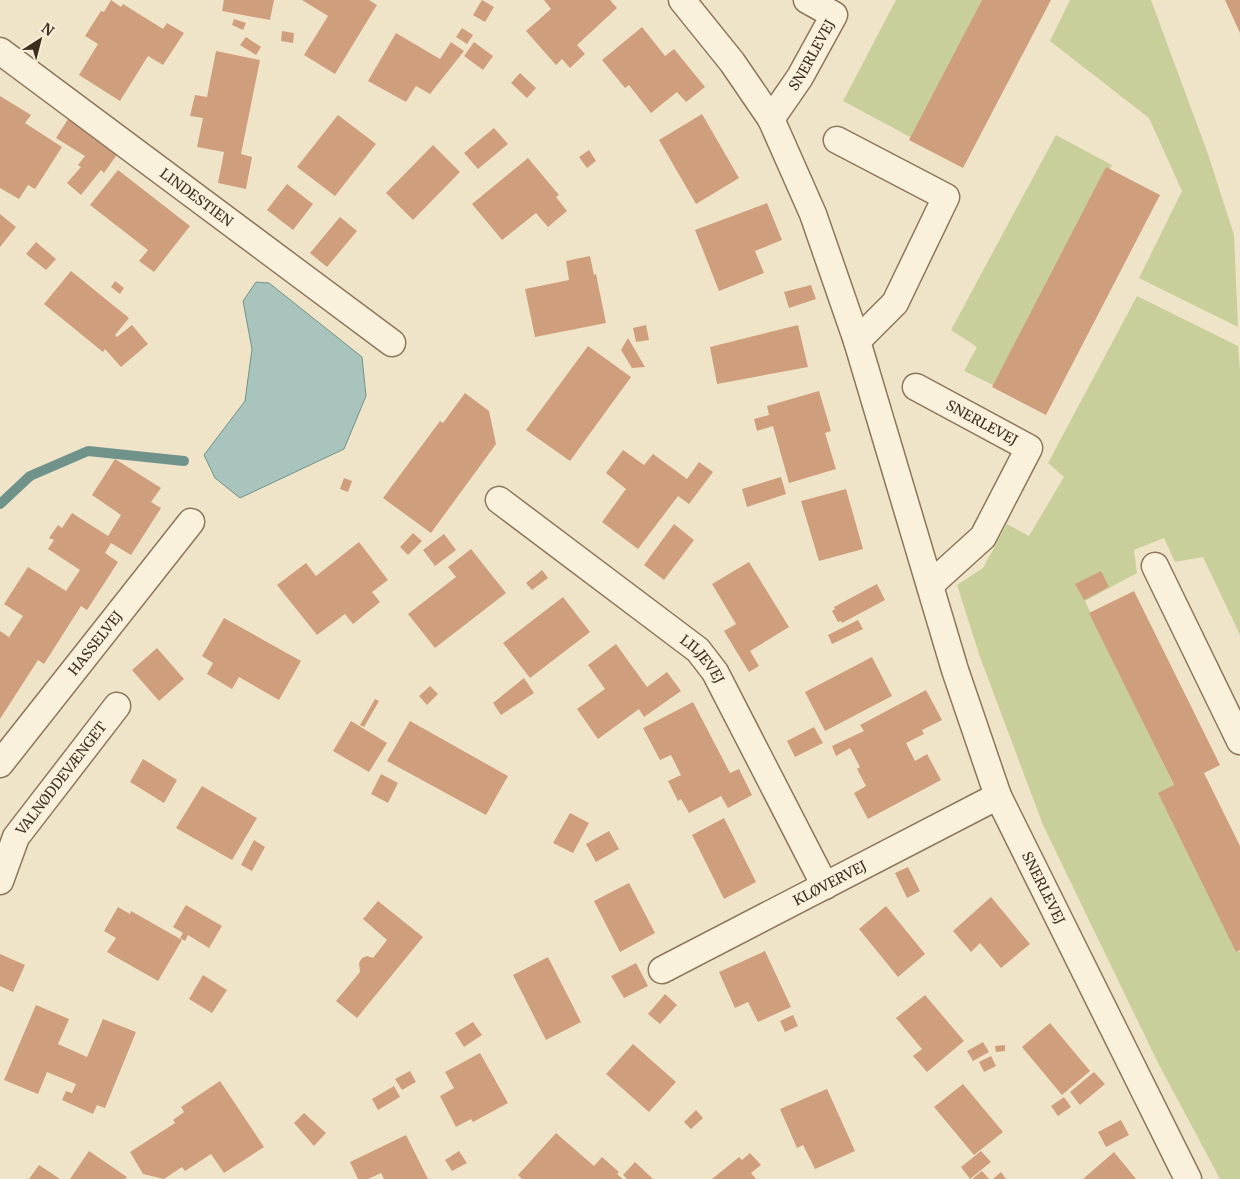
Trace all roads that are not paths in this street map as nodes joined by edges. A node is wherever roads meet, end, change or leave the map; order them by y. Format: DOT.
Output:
graph roads {
  1 [pos="682,0"];
  2 [pos="807,0"];
  3 [pos="0,51"];
  4 [pos="770,118"];
  5 [pos="837,140"];
  6 [pos="857,341"];
  7 [pos="392,343"];
  8 [pos="916,387"];
  9 [pos="499,500"];
  10 [pos="191,522"];
  11 [pos="1155,566"];
  12 [pos="930,584"];
  13 [pos="117,706"];
  14 [pos="1240,741"];
  15 [pos="0,764"];
  16 [pos="998,796"];
  17 [pos="0,881"];
  18 [pos="824,886"];
  19 [pos="662,970"];
  20 [pos="1188,1179"];
  1 -- 4 [label="street, SNERLEVEJ"];
  2 -- 4 [label="street, SNERLEVEJ"];
  3 -- 7 [label="street, LINDESTIEN"];
  4 -- 6 [label="street, SNERLEVEJ"];
  5 -- 6 [label="street"];
  6 -- 12 [label="street, SNERLEVEJ"];
  8 -- 12 [label="street, SNERLEVEJ"];
  9 -- 18 [label="street, LILJEVEJ"];
  10 -- 15 [label="street, HASSELVEJ"];
  11 -- 14 [label="street"];
  12 -- 16 [label="street, SNERLEVEJ"];
  13 -- 17 [label="street, VALNØDDEVÆNGET"];
  16 -- 18 [label="street, KLØVERVEJ"];
  16 -- 20 [label="street, SNERLEVEJ"];
  18 -- 19 [label="street, KLØVERVEJ"];
}
